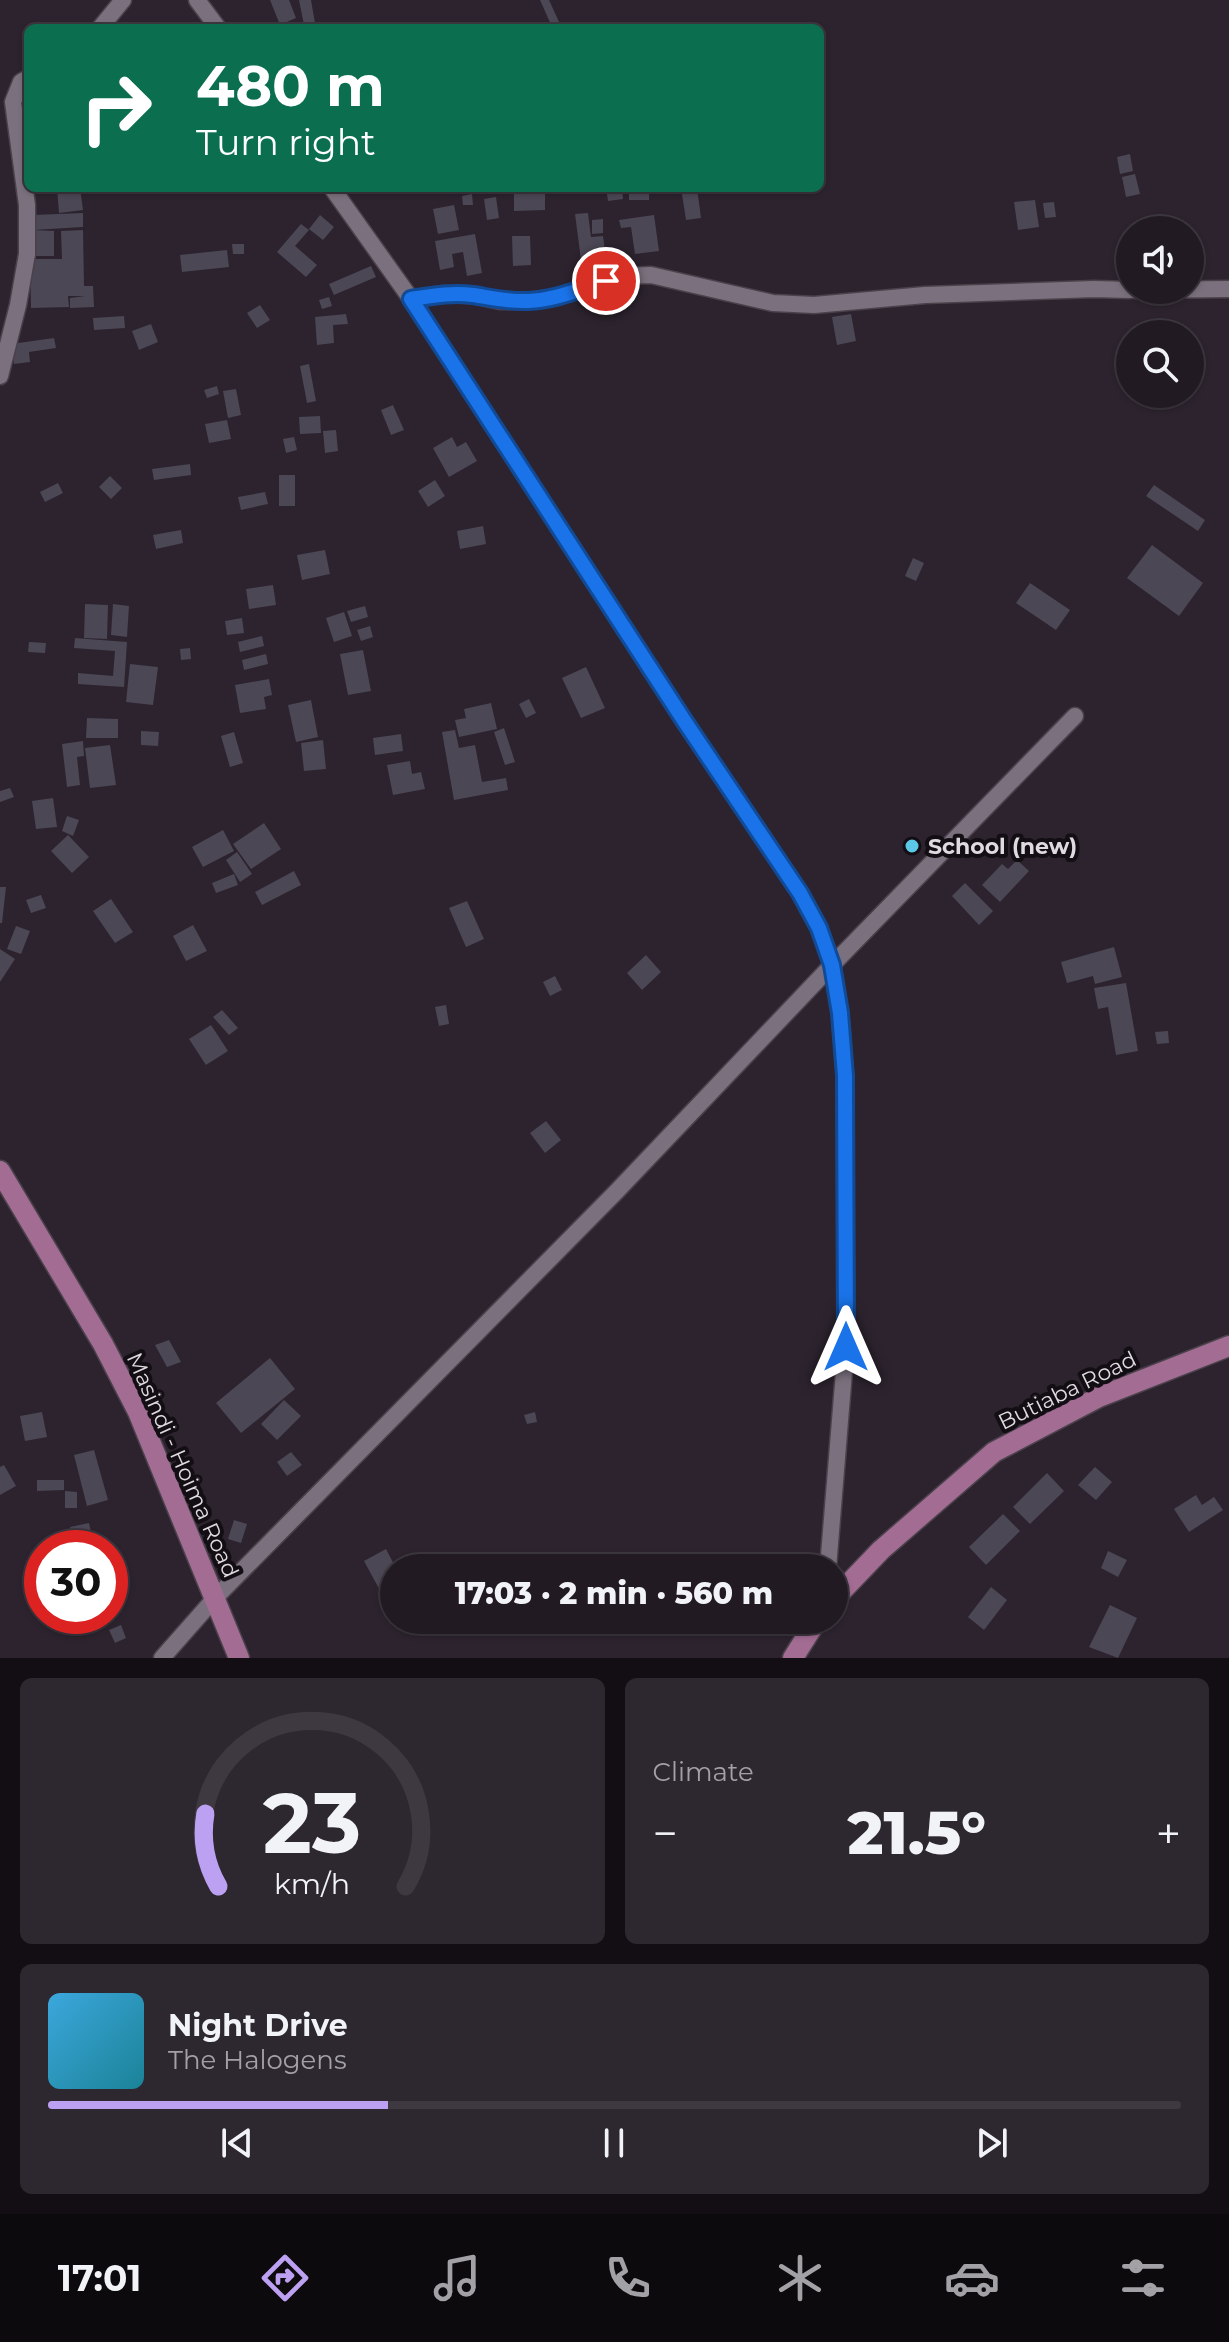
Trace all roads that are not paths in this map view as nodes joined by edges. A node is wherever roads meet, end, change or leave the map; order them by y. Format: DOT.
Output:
graph roads {
  1 [pos="123,0"];
  2 [pos="197,0"];
  3 [pos="103,24"];
  4 [pos="215,24"];
  5 [pos="24,80"];
  6 [pos="24,183"];
  7 [pos="25,192"];
  8 [pos="335,192"];
  9 [pos="1204,289"];
  10 [pos="1229,289"];
  11 [pos="1116,290"];
  12 [pos="411,299"];
  13 [pos="0,376"];
  14 [pos="1075,716"];
  15 [pos="832,965"];
  16 [pos="0,1171"];
  17 [pos="1229,1346"];
  18 [pos="829,1554"];
  19 [pos="848,1584"];
  20 [pos="215,1598"];
  21 [pos="808,1634"];
  22 [pos="162,1658"];
  23 [pos="239,1658"];
  24 [pos="793,1658"];
  1 -- 3 [label="street"];
  2 -- 4 [label="street"];
  5 -- 6 [label="street"];
  7 -- 13 [label="street"];
  8 -- 12 [label="street"];
  9 -- 10 [label="street"];
  11 -- 12 [label="street"];
  12 -- 15 [label="street"];
  14 -- 15 [label="street"];
  15 -- 18 [label="street"];
  15 -- 20 [label="street"];
  16 -- 20 [label="main road, Masindi - Hoima Road"];
  17 -- 19 [label="main road, Butiaba Road"];
  20 -- 22 [label="street"];
  20 -- 23 [label="main road, Masindi - Hoima Road"];
  21 -- 24 [label="main road"];
}
